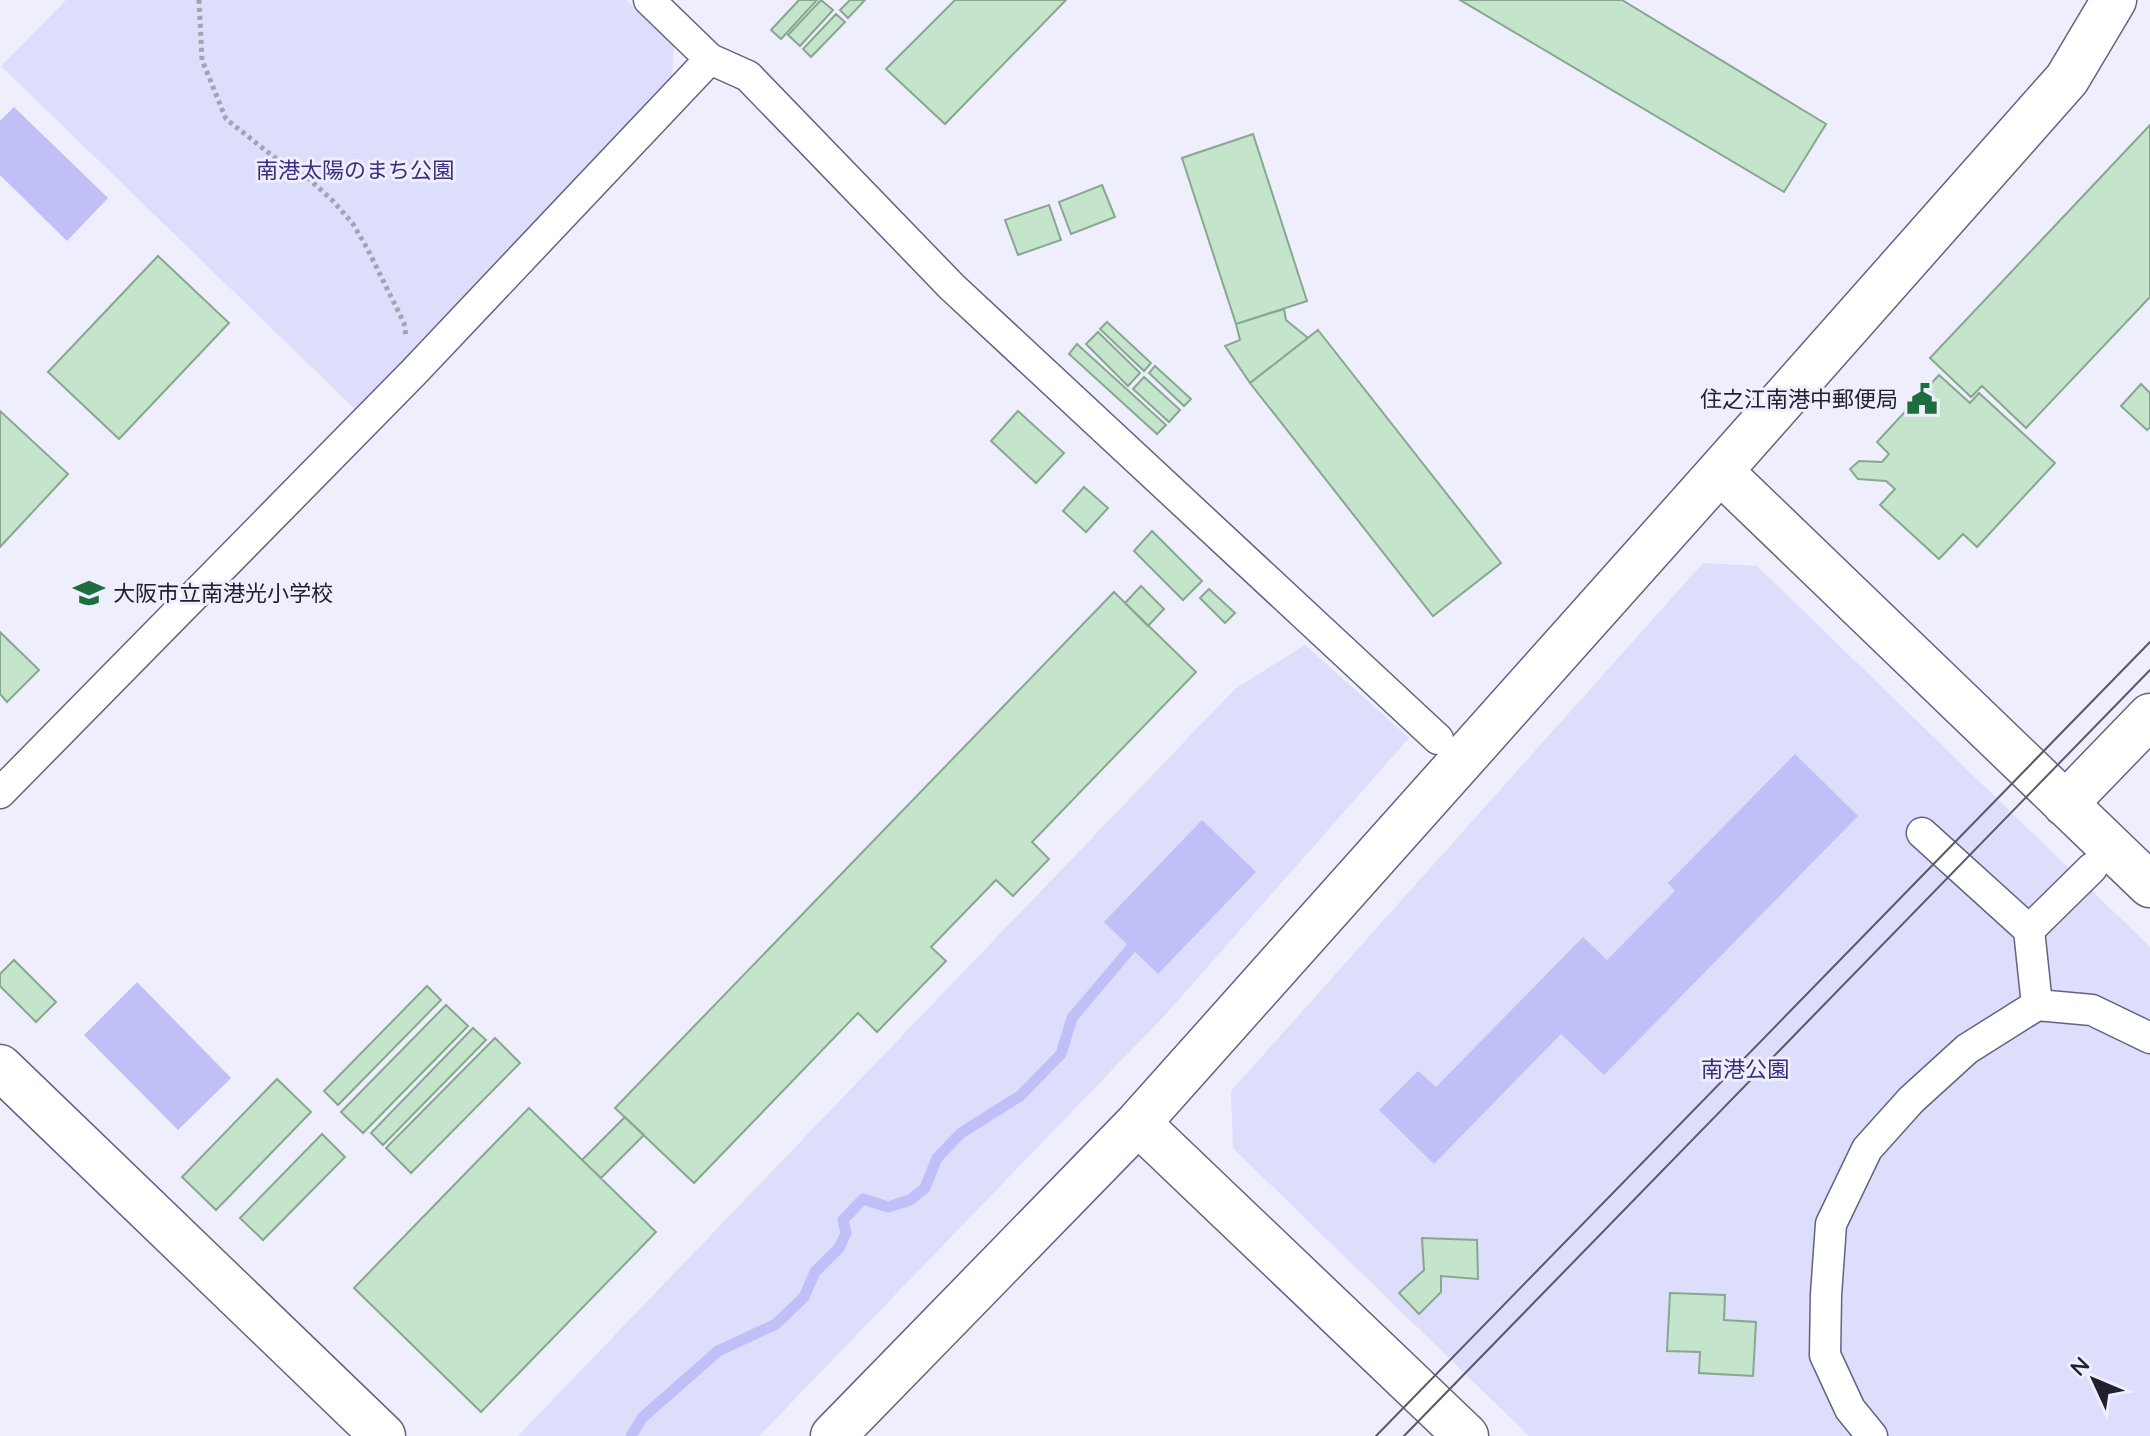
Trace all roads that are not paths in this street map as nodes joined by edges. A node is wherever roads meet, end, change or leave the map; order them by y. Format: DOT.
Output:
graph roads {
  1 [pos="649,0"];
  2 [pos="2114,0"];
  3 [pos="710,59"];
  4 [pos="1720,471"];
  5 [pos="2150,716"];
  6 [pos="1438,739"];
  7 [pos="0,793"];
  8 [pos="2065,804"];
  9 [pos="1922,833"];
  10 [pos="2092,868"];
  11 [pos="2150,885"];
  12 [pos="2029,930"];
  13 [pos="2037,1005"];
  14 [pos="2150,1038"];
  15 [pos="0,1067"];
  16 [pos="1138,1123"];
  17 [pos="1454,1432"];
  18 [pos="383,1436"];
  19 [pos="833,1436"];
  20 [pos="1872,1436"];
  1 -- 3 [label="street"];
  2 -- 4 [label="street"];
  3 -- 6 [label="street"];
  3 -- 7 [label="street"];
  4 -- 8 [label="street"];
  4 -- 16 [label="street"];
  5 -- 8 [label="street"];
  8 -- 11 [label="street"];
  9 -- 12 [label="street"];
  10 -- 12 [label="street"];
  12 -- 13 [label="street"];
  13 -- 14 [label="street"];
  13 -- 20 [label="street"];
  15 -- 18 [label="street"];
  16 -- 17 [label="street"];
  16 -- 19 [label="street"];
}
